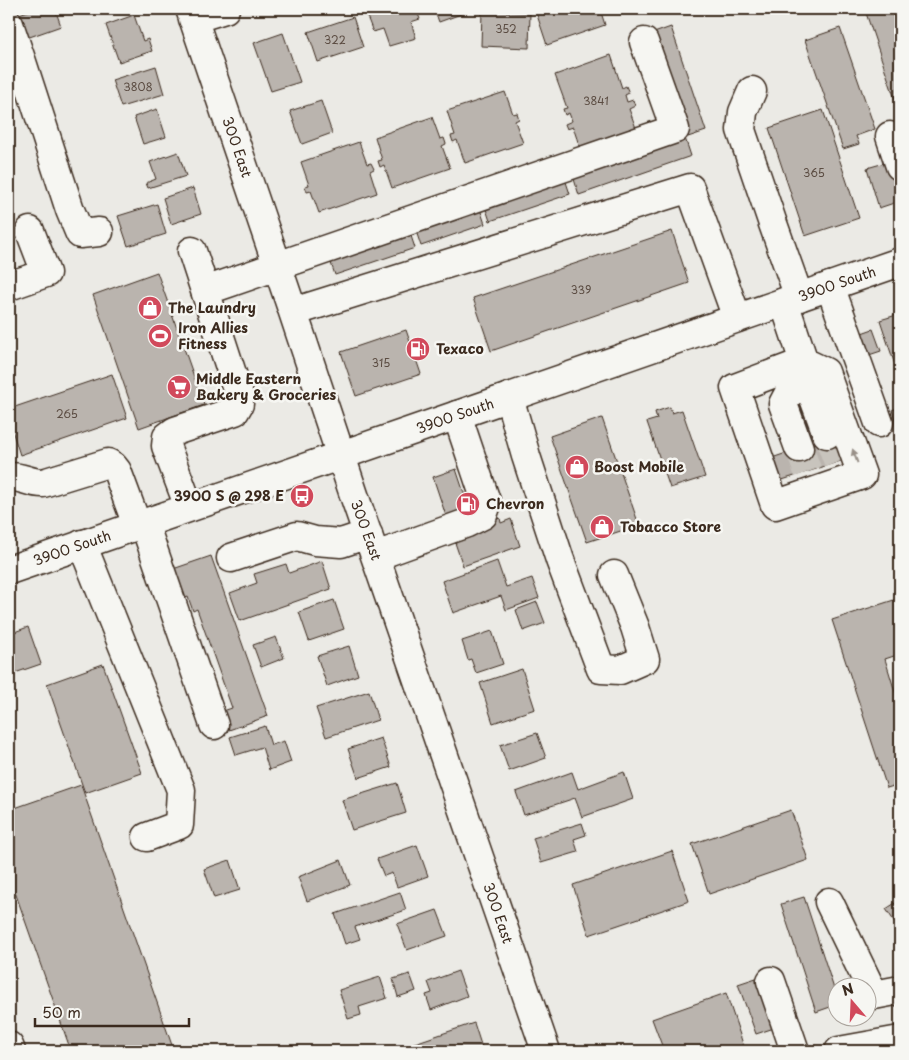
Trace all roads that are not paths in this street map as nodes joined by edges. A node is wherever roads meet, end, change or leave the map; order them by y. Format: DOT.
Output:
graph roads {
  1 [pos="224,9"];
  2 [pos="192,14"];
  3 [pos="9,24"];
  4 [pos="644,42"];
  5 [pos="752,91"];
  6 [pos="890,136"];
  7 [pos="900,166"];
  8 [pos="30,232"];
  9 [pos="99,232"];
  10 [pos="192,251"];
  11 [pos="900,262"];
  12 [pos="277,266"];
  13 [pos="9,286"];
  14 [pos="830,286"];
  15 [pos="205,292"];
  16 [pos="791,300"];
  17 [pos="293,312"];
  18 [pos="737,318"];
  19 [pos="795,372"];
  20 [pos="747,384"];
  21 [pos="509,397"];
  22 [pos="457,416"];
  23 [pos="879,423"];
  24 [pos="341,456"];
  25 [pos="822,465"];
  26 [pos="9,477"];
  27 [pos="780,480"];
  28 [pos="189,507"];
  29 [pos="140,524"];
  30 [pos="82,544"];
  31 [pos="372,545"];
  32 [pos="230,558"];
  33 [pos="9,570"];
  34 [pos="614,574"];
  35 [pos="214,724"];
  36 [pos="147,837"];
  37 [pos="830,902"];
  38 [pos="771,981"];
  39 [pos="900,990"];
  40 [pos="900,1040"];
  41 [pos="9,1046"];
  42 [pos="540,1050"];
  43 [pos="10,1051"];
  44 [pos="795,1051"];
  45 [pos="839,1051"];
  1 -- 2 [label="street"];
  2 -- 12 [label="street, 300 East"];
  3 -- 9 [label="street"];
  4 -- 12 [label="street"];
  5 -- 16 [label="street"];
  6 -- 7 [label="street"];
  8 -- 13 [label="street"];
  10 -- 15 [label="street"];
  11 -- 14 [label="street, 3900 South"];
  12 -- 15 [label="street"];
  12 -- 17 [label="street, 300 East"];
  14 -- 16 [label="street, 3900 South"];
  14 -- 23 [label="street"];
  15 -- 28 [label="street"];
  16 -- 18 [label="street, 3900 South"];
  16 -- 19 [label="street"];
  17 -- 18 [label="street"];
  17 -- 24 [label="street, 300 East"];
  18 -- 21 [label="street, 3900 South"];
  19 -- 20 [label="street"];
  19 -- 25 [label="street"];
  25 -- 19 [label="street, one-way"];
  20 -- 27 [label="street"];
  20 -- 27 [label="street"];
  21 -- 22 [label="street, 3900 South"];
  21 -- 34 [label="street"];
  22 -- 24 [label="street, 3900 South"];
  22 -- 31 [label="street"];
  24 -- 28 [label="street, 3900 South"];
  24 -- 31 [label="street, 300 East"];
  25 -- 27 [label="street"];
  26 -- 29 [label="street"];
  28 -- 29 [label="street, 3900 South"];
  29 -- 30 [label="street, 3900 South"];
  29 -- 35 [label="street"];
  30 -- 33 [label="street, 3900 South"];
  30 -- 36 [label="street"];
  31 -- 32 [label="street"];
  31 -- 42 [label="street, 300 East"];
  37 -- 39 [label="street"];
  38 -- 44 [label="street"];
  40 -- 45 [label="street"];
  41 -- 43 [label="street"];
}
